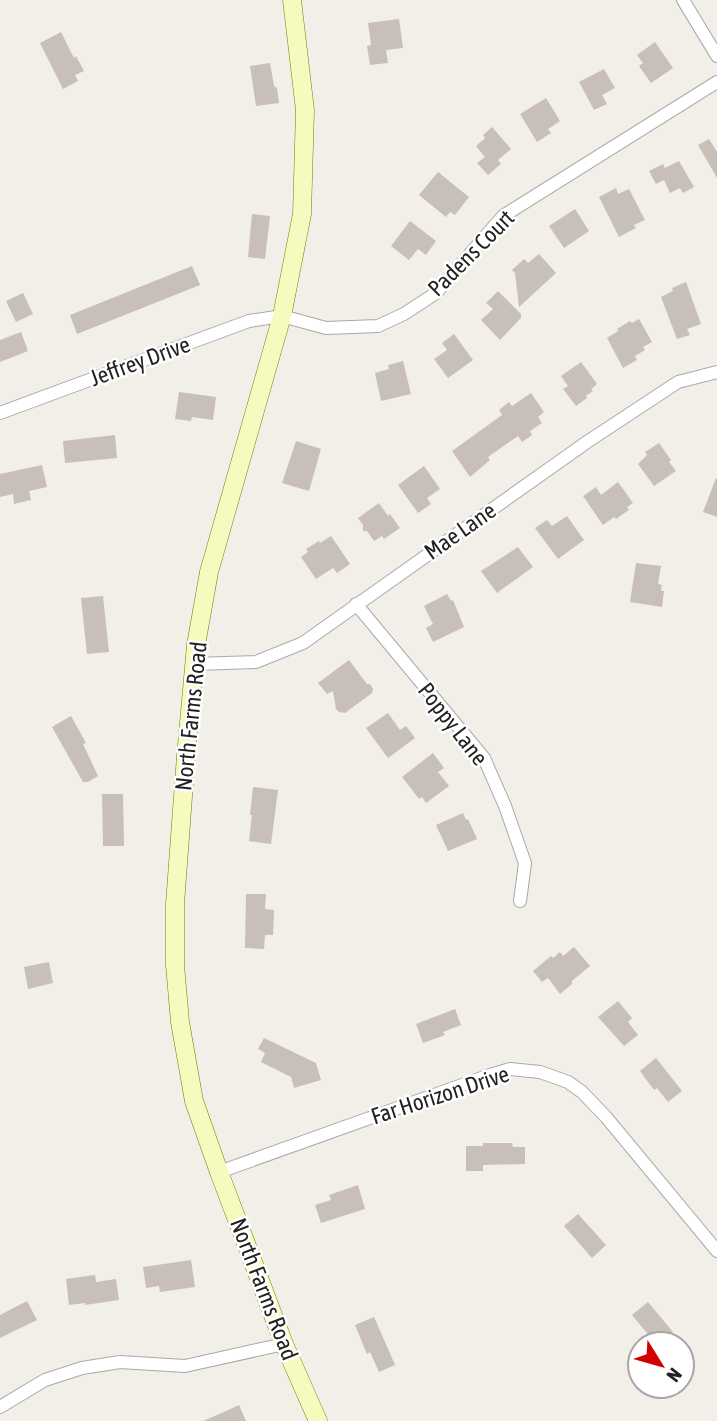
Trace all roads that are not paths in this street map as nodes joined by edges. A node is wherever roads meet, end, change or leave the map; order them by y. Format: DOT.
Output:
graph roads {
  1 [pos="292,0"];
  2 [pos="683,0"];
  3 [pos="717,56"];
  4 [pos="717,82"];
  5 [pos="282,316"];
  6 [pos="717,372"];
  7 [pos="0,413"];
  8 [pos="356,604"];
  9 [pos="194,664"];
  10 [pos="520,901"];
  11 [pos="219,1172"];
  12 [pos="717,1251"];
  13 [pos="284,1344"];
  14 [pos="0,1408"];
  15 [pos="318,1421"];
  1 -- 5 [label="main road, North Farms Road"];
  2 -- 3 [label="street"];
  4 -- 5 [label="street, Padens Court"];
  5 -- 7 [label="street, Jeffrey Drive"];
  5 -- 9 [label="main road, North Farms Road"];
  6 -- 8 [label="street, Mae Lane"];
  8 -- 9 [label="street, Mae Lane"];
  8 -- 10 [label="street, Poppy Lane"];
  9 -- 11 [label="main road, North Farms Road"];
  11 -- 12 [label="street, Far Horizon Drive"];
  11 -- 13 [label="main road, North Farms Road"];
  13 -- 14 [label="street"];
  13 -- 15 [label="main road, North Farms Road"];
}
